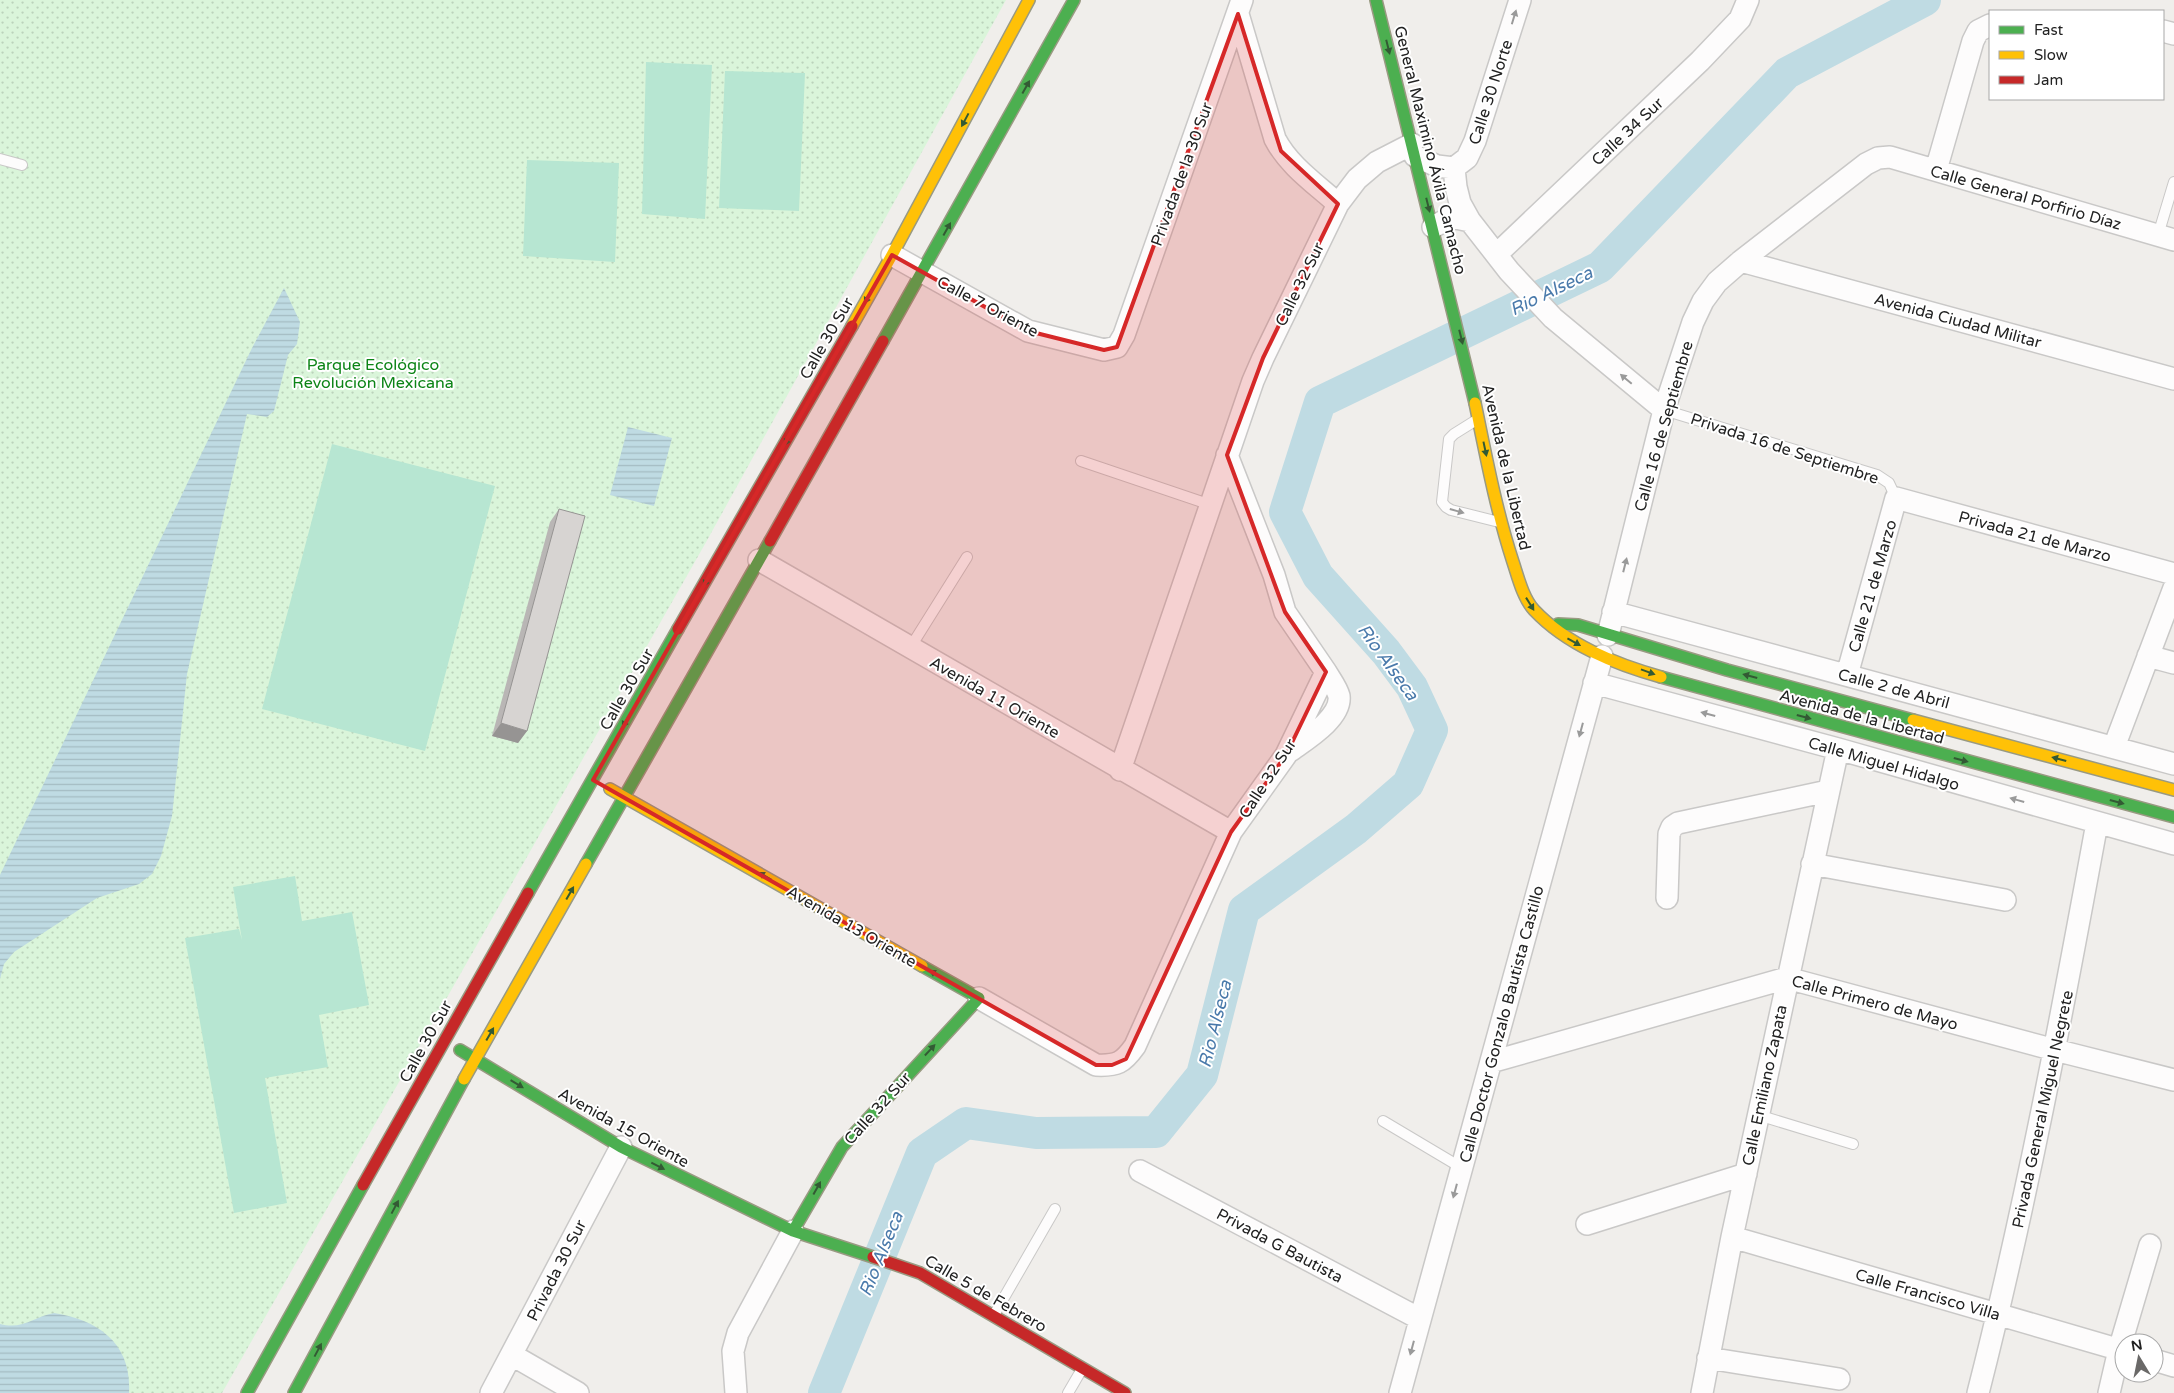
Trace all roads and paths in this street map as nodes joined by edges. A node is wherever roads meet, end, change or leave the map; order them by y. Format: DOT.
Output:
graph roads {
  1 [pos="1030,0"];
  2 [pos="1074,0"];
  3 [pos="1376,0"];
  4 [pos="1520,0"];
  5 [pos="1748,0"];
  6 [pos="1240,7"];
  7 [pos="1989,26"];
  8 [pos="1414,150"];
  9 [pos="1878,158"];
  10 [pos="0,159"];
  11 [pos="22,165"];
  12 [pos="1454,168"];
  13 [pos="1936,170"];
  14 [pos="2174,182"];
  15 [pos="1338,204"];
  16 [pos="1470,221"];
  17 [pos="1433,227"];
  18 [pos="2166,237"];
  19 [pos="892,255"];
  20 [pos="1741,261"];
  21 [pos="1503,262"];
  22 [pos="924,272"];
  23 [pos="1454,307"];
  24 [pos="1117,347"];
  25 [pos="2174,379"];
  26 [pos="1664,410"];
  27 [pos="1479,418"];
  28 [pos="1228,455"];
  29 [pos="1081,461"];
  30 [pos="1896,498"];
  31 [pos="1210,505"];
  32 [pos="1500,522"];
  33 [pos="967,557"];
  34 [pos="759,560"];
  35 [pos="2174,574"];
  36 [pos="2174,588"];
  37 [pos="1613,612"];
  38 [pos="1550,624"];
  39 [pos="1608,635"];
  40 [pos="910,648"];
  41 [pos="1602,656"];
  42 [pos="2148,656"];
  43 [pos="2174,664"];
  44 [pos="1727,670"];
  45 [pos="1847,675"];
  46 [pos="1594,683"];
  47 [pos="1720,694"];
  48 [pos="2114,747"];
  49 [pos="1838,749"];
  50 [pos="2174,764"];
  51 [pos="1120,770"];
  52 [pos="593,780"];
  53 [pos="1828,790"];
  54 [pos="2174,790"];
  55 [pos="625,797"];
  56 [pos="2174,818"];
  57 [pos="2097,823"];
  58 [pos="1231,832"];
  59 [pos="2174,844"];
  60 [pos="1812,864"];
  61 [pos="1667,898"];
  62 [pos="2005,900"];
  63 [pos="1787,978"];
  64 [pos="979,998"];
  65 [pos="444,1041"];
  66 [pos="2055,1050"];
  67 [pos="476,1059"];
  68 [pos="1491,1062"];
  69 [pos="1112,1065"];
  70 [pos="2174,1080"];
  71 [pos="1758,1115"];
  72 [pos="1383,1121"];
  73 [pos="1853,1144"];
  74 [pos="621,1147"];
  75 [pos="1462,1168"];
  76 [pos="1140,1171"];
  77 [pos="1746,1174"];
  78 [pos="1055,1209"];
  79 [pos="1586,1224"];
  80 [pos="793,1231"];
  81 [pos="1732,1237"];
  82 [pos="2150,1245"];
  83 [pos="1998,1314"];
  84 [pos="994,1316"];
  85 [pos="1420,1319"];
  86 [pos="2126,1333"];
  87 [pos="2114,1348"];
  88 [pos="512,1355"];
  89 [pos="1708,1358"];
  90 [pos="1083,1368"];
  91 [pos="2114,1375"];
  92 [pos="1839,1379"];
  93 [pos="247,1393"];
  94 [pos="294,1393"];
  95 [pos="491,1393"];
  96 [pos="578,1393"];
  97 [pos="736,1393"];
  98 [pos="1068,1393"];
  99 [pos="1125,1393"];
  100 [pos="1400,1393"];
  101 [pos="1702,1393"];
  102 [pos="1978,1393"];
  103 [pos="2109,1393"];
  1 -- 19 [label="main road, Calle 30 Sur, one-way"];
  22 -- 2 [label="main road, one-way"];
  3 -- 8 [label="main road, General Maximino Ávila Camacho, one-way"];
  12 -- 4 [label="street, Calle 30 Norte, one-way"];
  5 -- 21 [label="street, Calle 34 Sur"];
  6 -- 15 [label="street"];
  6 -- 24 [label="street, Privada de la 30 Sur"];
  7 -- 13 [label="street"];
  8 -- 12 [label="street"];
  8 -- 15 [label="street, Calle 32 Sur"];
  8 -- 17 [label="main road, General Maximino Ávila Camacho, one-way"];
  9 -- 13 [label="street, Calle General Porfirio Díaz"];
  9 -- 20 [label="street, Calle 16 de Septiembre"];
  10 -- 11 [label="lane"];
  12 -- 16 [label="street"];
  13 -- 18 [label="street, Calle General Porfirio Díaz"];
  14 -- 18 [label="lane"];
  15 -- 28 [label="street, Calle 32 Sur"];
  16 -- 17 [label="street"];
  16 -- 21 [label="street"];
  17 -- 23 [label="main road, General Maximino Ávila Camacho"];
  19 -- 22 [label="street, Calle 7 Oriente"];
  19 -- 52 [label="main road, Calle 30 Sur, one-way"];
  20 -- 25 [label="street, Avenida Ciudad Militar"];
  20 -- 26 [label="street, Calle 16 de Septiembre"];
  26 -- 21 [label="street, one-way"];
  22 -- 24 [label="street, Calle 7 Oriente"];
  22 -- 34 [label="main road"];
  23 -- 27 [label="main road, Avenida de la Libertad, one-way"];
  26 -- 30 [label="lane, Privada 16 de Septiembre"];
  37 -- 26 [label="street, Calle 16 de Septiembre, one-way"];
  27 -- 32 [label="main road, Avenida de la Libertad, one-way"];
  27 -- 32 [label="lane, one-way"];
  28 -- 31 [label="street, Calle 32 Sur"];
  28 -- 58 [label="street, Calle 32 Sur"];
  29 -- 31 [label="lane"];
  30 -- 35 [label="street, Privada 21 de Marzo"];
  30 -- 45 [label="street, Calle 21 de Marzo"];
  31 -- 51 [label="street, Calle 32 Sur"];
  32 -- 38 [label="main road, Avenida de la Libertad, one-way"];
  33 -- 40 [label="lane"];
  34 -- 40 [label="street, Avenida 11 Oriente"];
  34 -- 55 [label="main road"];
  36 -- 42 [label="street"];
  37 -- 39 [label="street, Calle 16 de Septiembre"];
  37 -- 45 [label="street, Calle 2 de Abril"];
  38 -- 39 [label="main road, Avenida de la Libertad"];
  38 -- 41 [label="main road, Avenida de la Libertad, one-way"];
  39 -- 41 [label="main road, Calle 16 de Septiembre"];
  39 -- 44 [label="main road, Avenida de la Libertad"];
  40 -- 51 [label="street, Avenida 11 Oriente"];
  41 -- 46 [label="street, Calle Doctor Gonzalo Bautista Castillo"];
  41 -- 47 [label="main road, Avenida de la Libertad, one-way"];
  42 -- 43 [label="street"];
  42 -- 48 [label="street"];
  44 -- 47 [label="main road"];
  54 -- 44 [label="main road, Avenida de la Libertad, one-way"];
  45 -- 48 [label="street, Calle 2 de Abril"];
  49 -- 46 [label="street, Calle Miguel Hidalgo, one-way"];
  46 -- 68 [label="street, Calle Doctor Gonzalo Bautista Castillo, one-way"];
  47 -- 56 [label="main road, Avenida de la Libertad, one-way"];
  48 -- 50 [label="street, Calle 2 de Abril"];
  49 -- 53 [label="street, Calle Emiliano Zapata"];
  57 -- 49 [label="street, Calle Miguel Hidalgo, one-way"];
  51 -- 58 [label="street, Avenida 11 Oriente"];
  52 -- 55 [label="main road, Avenida 13 Oriente"];
  52 -- 65 [label="main road, Calle 30 Sur"];
  53 -- 60 [label="street, Calle Emiliano Zapata"];
  53 -- 61 [label="street"];
  64 -- 55 [label="main road, Avenida 13 Oriente, one-way"];
  67 -- 55 [label="main road, one-way"];
  57 -- 59 [label="street, Calle Miguel Hidalgo"];
  57 -- 66 [label="street, Privada General Miguel Negrete"];
  58 -- 69 [label="street, Calle 32 Sur"];
  60 -- 62 [label="street"];
  60 -- 63 [label="street, Calle Emiliano Zapata"];
  63 -- 66 [label="street, Calle Primero de Mayo"];
  63 -- 68 [label="street, Calle Primero de Mayo"];
  63 -- 71 [label="street, Calle Emiliano Zapata"];
  64 -- 69 [label="street, Avenida 13 Oriente"];
  80 -- 64 [label="main road, Calle 32 Sur, one-way"];
  65 -- 67 [label="main road, Avenida 15 Oriente"];
  65 -- 93 [label="main road, Calle 30 Sur"];
  66 -- 70 [label="street, Calle Primero de Mayo"];
  66 -- 83 [label="street, Privada General Miguel Negrete"];
  67 -- 74 [label="main road, Avenida 15 Oriente, one-way"];
  94 -- 67 [label="main road, one-way"];
  68 -- 75 [label="street, Calle Doctor Gonzalo Bautista Castillo"];
  71 -- 73 [label="lane"];
  71 -- 77 [label="street, Calle Emiliano Zapata"];
  72 -- 75 [label="lane"];
  74 -- 80 [label="main road, Avenida 15 Oriente, one-way"];
  74 -- 88 [label="street, Privada 30 Sur"];
  75 -- 85 [label="street, Calle Doctor Gonzalo Bautista Castillo, one-way"];
  76 -- 85 [label="street, Privada G Bautista"];
  77 -- 79 [label="street"];
  77 -- 81 [label="street, Calle Emiliano Zapata"];
  78 -- 84 [label="lane"];
  80 -- 84 [label="main road, Calle 5 de Febrero"];
  80 -- 97 [label="street"];
  81 -- 83 [label="street, Calle Francisco Villa"];
  81 -- 89 [label="street, Calle Emiliano Zapata"];
  82 -- 86 [label="street"];
  83 -- 87 [label="street, Calle Francisco Villa"];
  83 -- 102 [label="street, Privada General Miguel Negrete"];
  84 -- 90 [label="main road, Calle 5 de Febrero"];
  85 -- 100 [label="street, Calle Doctor Gonzalo Bautista Castillo, one-way"];
  88 -- 95 [label="street, Privada 30 Sur"];
  88 -- 96 [label="street"];
  89 -- 92 [label="street"];
  89 -- 101 [label="street, Calle Emiliano Zapata"];
  90 -- 98 [label="lane"];
  90 -- 99 [label="main road, Calle 5 de Febrero"];
  91 -- 103 [label="street"];
}
